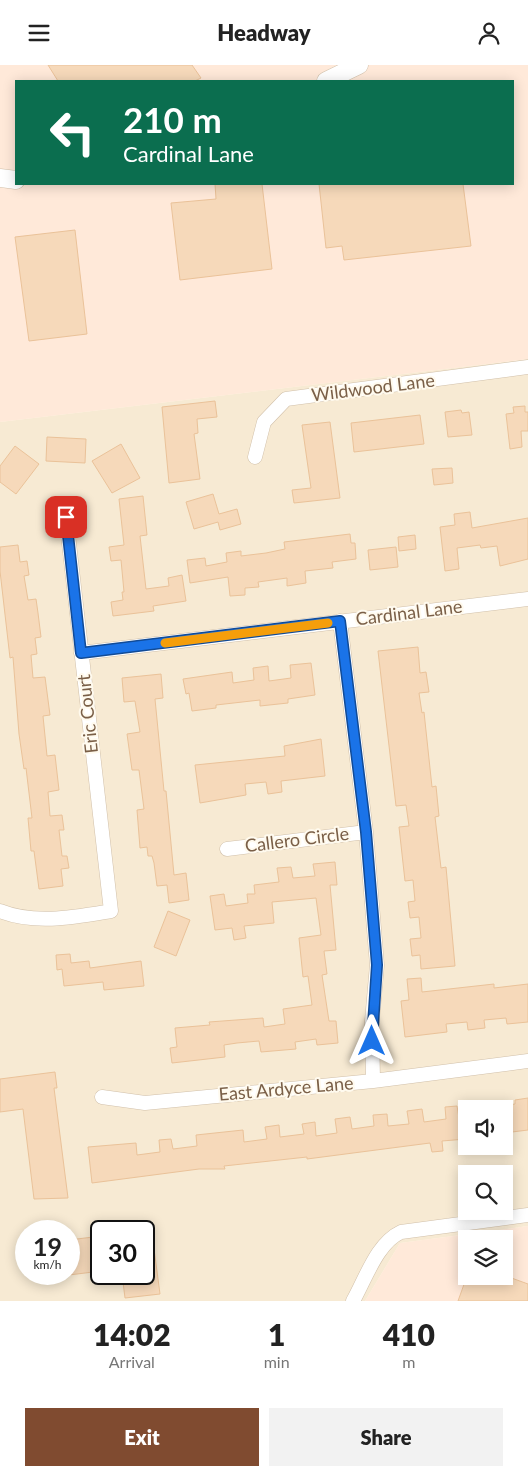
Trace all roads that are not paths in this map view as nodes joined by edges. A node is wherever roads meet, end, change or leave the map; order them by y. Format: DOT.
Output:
graph roads {
  1 [pos="359,65"];
  2 [pos="328,80"];
  3 [pos="0,178"];
  4 [pos="15,180"];
  5 [pos="528,367"];
  6 [pos="255,457"];
  7 [pos="66,517"];
  8 [pos="528,599"];
  9 [pos="340,621"];
  10 [pos="81,653"];
  11 [pos="366,832"];
  12 [pos="228,849"];
  13 [pos="0,911"];
  14 [pos="528,1061"];
  15 [pos="373,1081"];
  16 [pos="102,1097"];
  17 [pos="528,1215"];
  18 [pos="353,1301"];
  1 -- 2 [label="street"];
  3 -- 4 [label="street"];
  5 -- 6 [label="street, Wildwood Lane"];
  7 -- 10 [label="street, Eric Court"];
  8 -- 9 [label="street, Cardinal Lane"];
  9 -- 10 [label="street, Cardinal Lane"];
  9 -- 11 [label="street"];
  10 -- 13 [label="street, Eric Court"];
  11 -- 12 [label="street, Callero Circle"];
  11 -- 15 [label="street"];
  14 -- 15 [label="street, East Ardyce Lane"];
  15 -- 16 [label="street, East Ardyce Lane"];
  17 -- 18 [label="street"];
}
